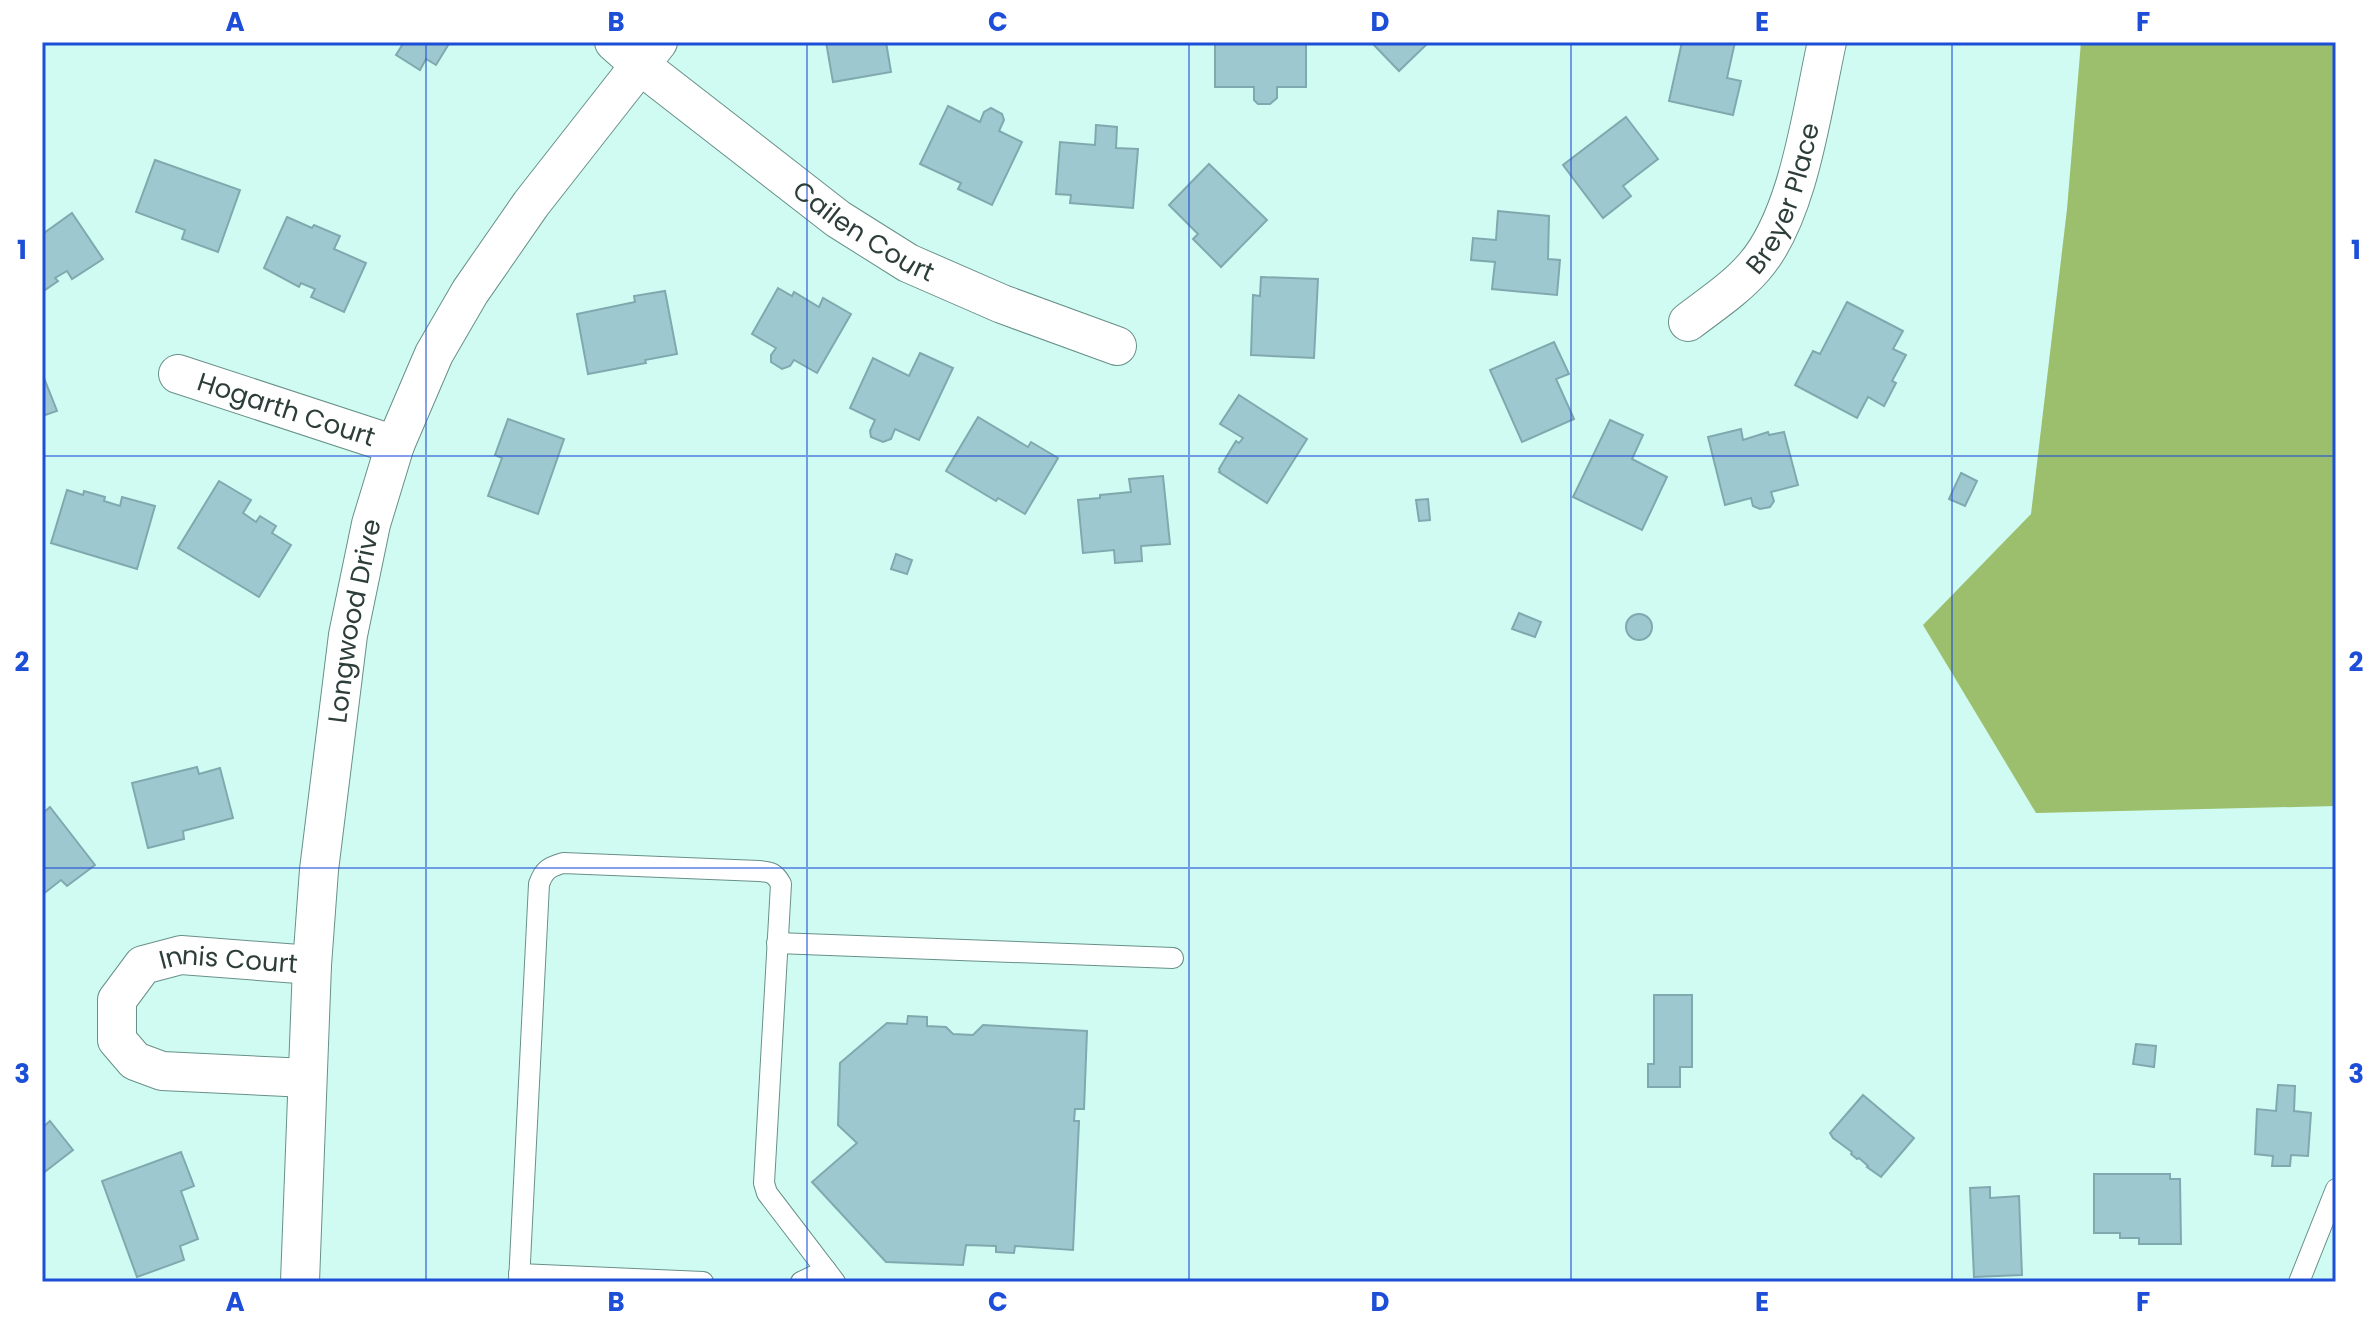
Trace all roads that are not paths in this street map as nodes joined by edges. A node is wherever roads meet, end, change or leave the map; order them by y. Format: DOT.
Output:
graph roads {
  1 [pos="1827,42"];
  2 [pos="638,50"];
  3 [pos="1688,322"];
  4 [pos="1117,346"];
  5 [pos="178,374"];
  6 [pos="395,445"];
  7 [pos="777,943"];
  8 [pos="1173,958"];
  9 [pos="312,965"];
  10 [pos="307,1078"];
  11 [pos="2336,1189"];
  12 [pos="830,1276"];
  13 [pos="519,1278"];
  14 [pos="300,1282"];
  15 [pos="703,1282"];
  16 [pos="801,1282"];
  17 [pos="2299,1282"];
  1 -- 3 [label="street, Breyer Place"];
  2 -- 4 [label="street, Cailen Court"];
  2 -- 6 [label="street, Longwood Drive"];
  5 -- 6 [label="street, Hogarth Court"];
  6 -- 9 [label="street, Longwood Drive"];
  7 -- 8 [label="lane"];
  7 -- 12 [label="lane"];
  7 -- 13 [label="lane"];
  9 -- 10 [label="street, Longwood Drive"];
  9 -- 10 [label="street, Innis Court"];
  10 -- 14 [label="street, Longwood Drive"];
  11 -- 17 [label="lane"];
  12 -- 16 [label="lane"];
  13 -- 15 [label="lane"];
}
